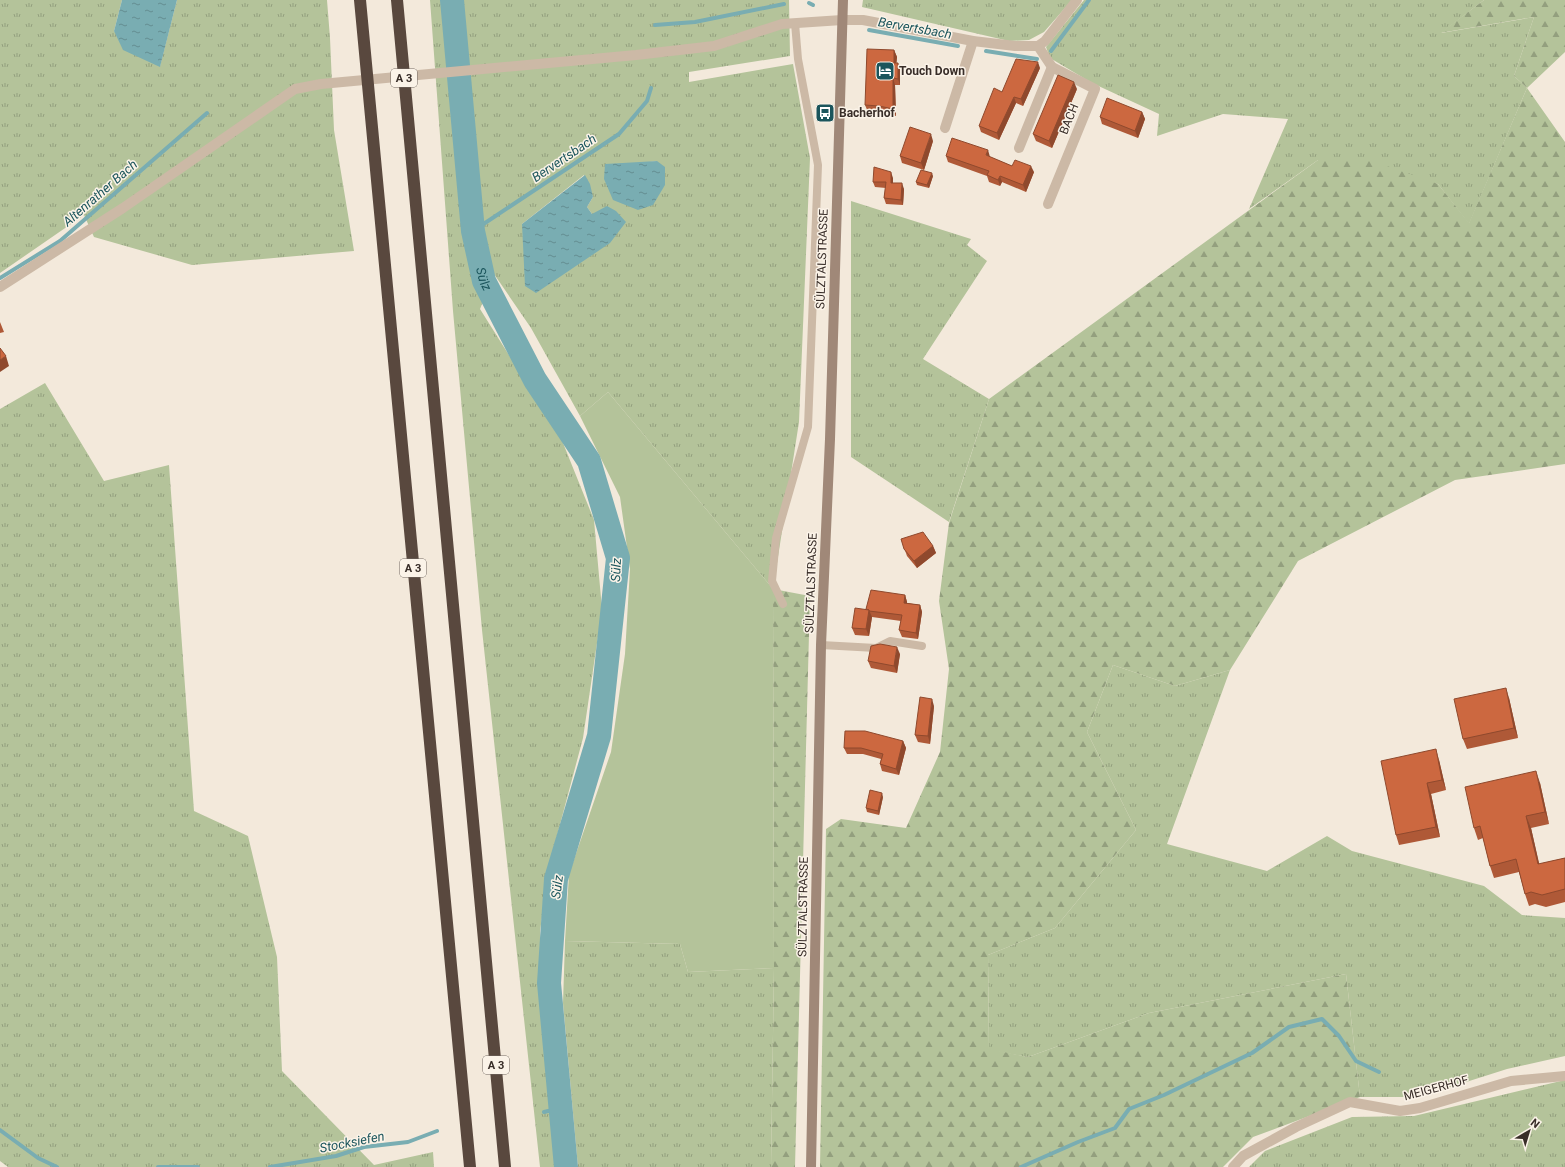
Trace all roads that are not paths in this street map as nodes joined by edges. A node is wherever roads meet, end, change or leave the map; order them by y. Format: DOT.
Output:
graph roads {
  1 [pos="360,0"];
  2 [pos="397,0"];
  3 [pos="843,0"];
  4 [pos="1077,0"];
  5 [pos="842,20"];
  6 [pos="795,23"];
  7 [pos="973,41"];
  8 [pos="1038,46"];
  9 [pos="1052,67"];
  10 [pos="945,128"];
  11 [pos="1019,148"];
  12 [pos="1048,204"];
  13 [pos="0,286"];
  14 [pos="783,604"];
  15 [pos="821,645"];
  16 [pos="922,646"];
  17 [pos="1565,1076"];
  18 [pos="470,1167"];
  19 [pos="505,1167"];
  20 [pos="811,1167"];
  21 [pos="1233,1167"];
  1 -- 18 [label="highway, A 3"];
  2 -- 19 [label="highway, A 3"];
  3 -- 5 [label="main road, SÜLZTALSTRASSE"];
  4 -- 8 [label="street"];
  5 -- 6 [label="street"];
  5 -- 7 [label="street"];
  5 -- 15 [label="main road, SÜLZTALSTRASSE"];
  6 -- 13 [label="street"];
  6 -- 14 [label="lane"];
  7 -- 8 [label="street"];
  7 -- 10 [label="street"];
  8 -- 9 [label="street, BACH"];
  9 -- 11 [label="street"];
  9 -- 12 [label="street, BACH"];
  15 -- 16 [label="lane"];
  15 -- 20 [label="main road, SÜLZTALSTRASSE"];
  17 -- 21 [label="street, MEIGERHOF"];
}
